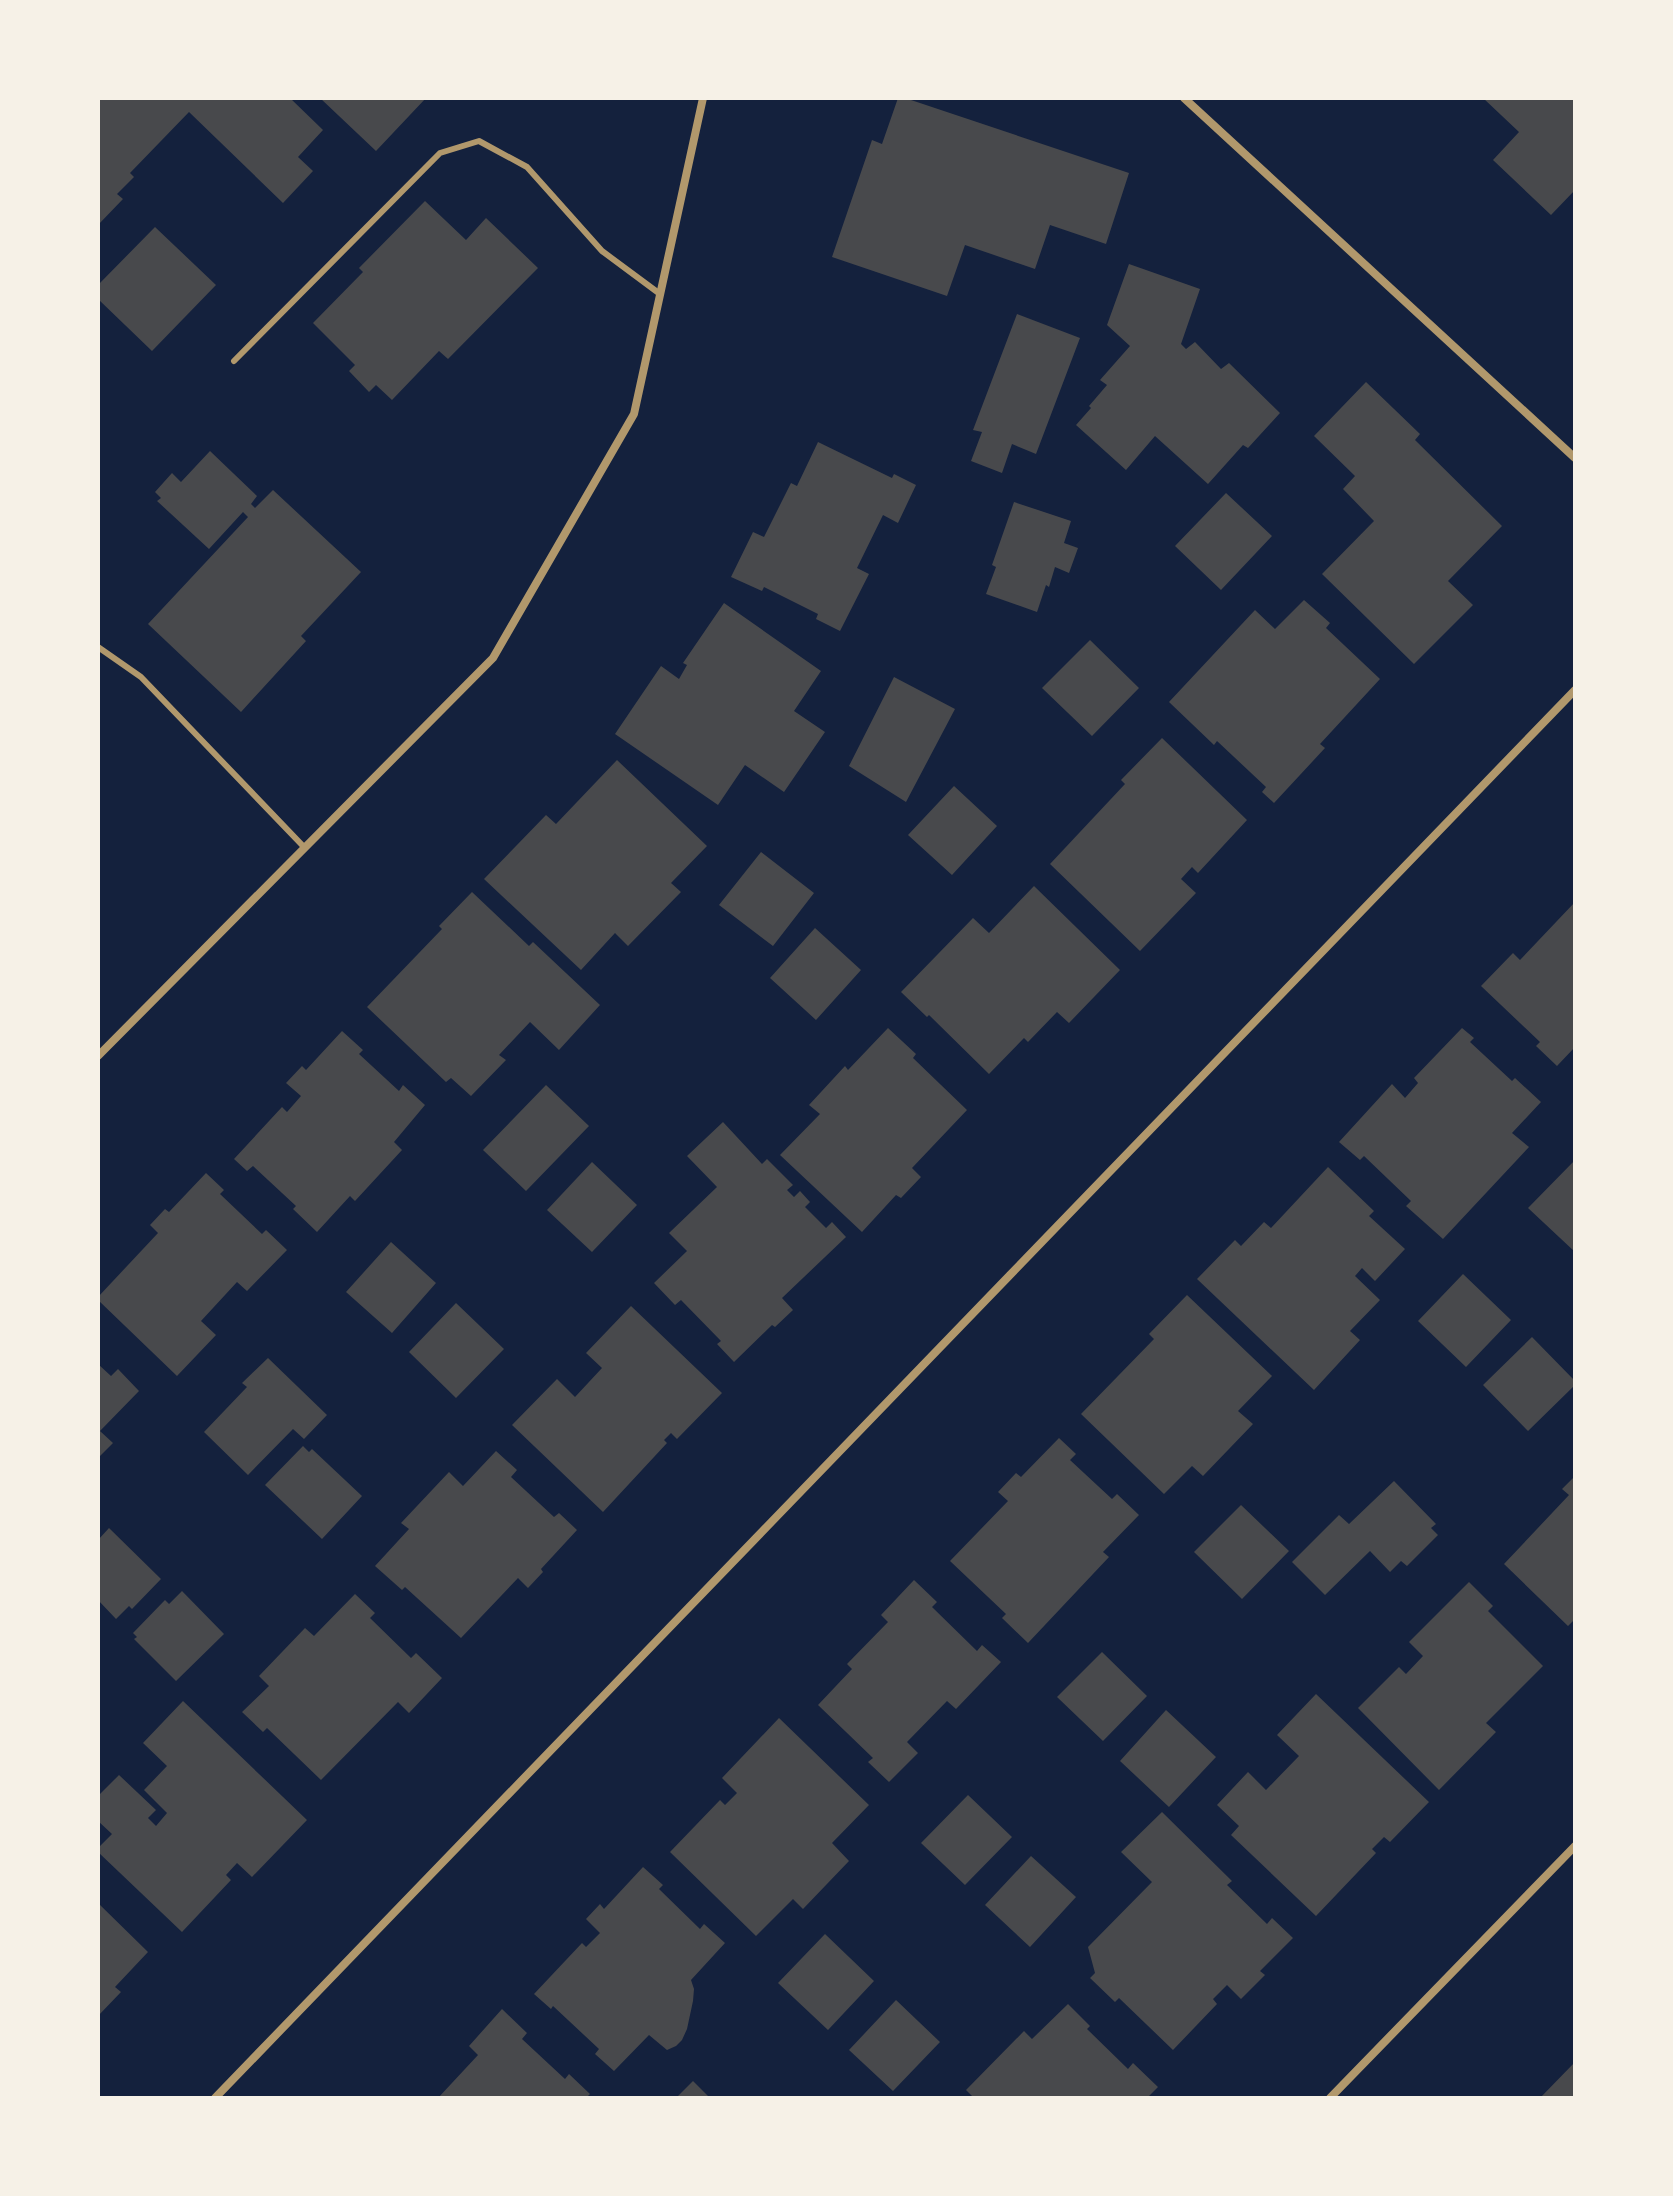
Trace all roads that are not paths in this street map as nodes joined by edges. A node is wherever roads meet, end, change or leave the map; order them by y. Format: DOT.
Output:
graph roads {
  1 [pos="703,98"];
  2 [pos="1184,98"];
  3 [pos="660,294"];
  4 [pos="234,361"];
  5 [pos="1575,458"];
  6 [pos="98,647"];
  7 [pos="1575,690"];
  8 [pos="304,847"];
  9 [pos="98,1056"];
  10 [pos="1575,1846"];
  11 [pos="215,2098"];
  12 [pos="1330,2098"];
  1 -- 3 [label="street"];
  2 -- 5 [label="street"];
  3 -- 4 [label="lane"];
  3 -- 8 [label="street"];
  6 -- 8 [label="lane"];
  7 -- 11 [label="street"];
  8 -- 9 [label="street"];
  10 -- 12 [label="street"];
}
